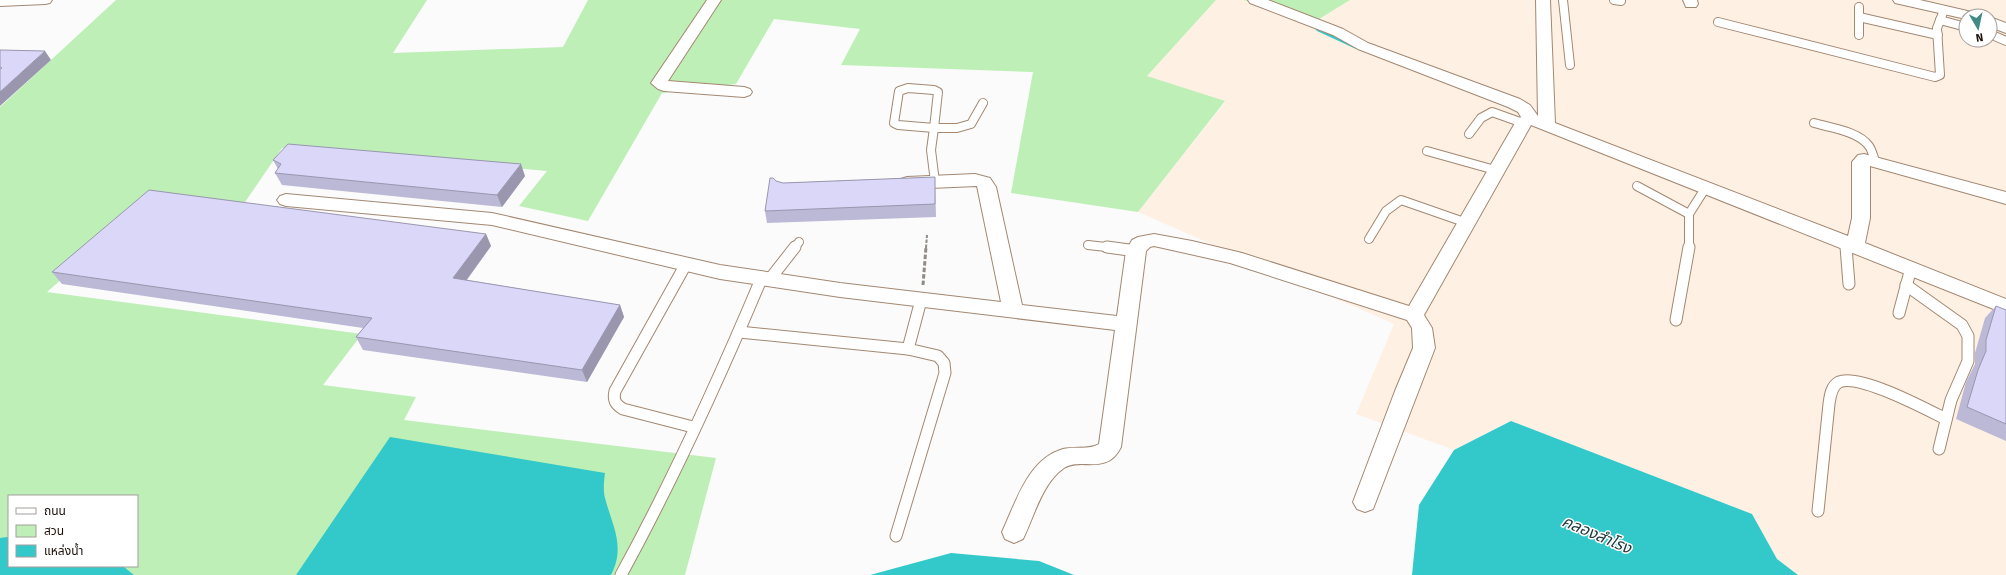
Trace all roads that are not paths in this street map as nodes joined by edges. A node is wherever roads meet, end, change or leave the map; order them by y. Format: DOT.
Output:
graph roads {
  1 [pos="45,0"];
  2 [pos="714,0"];
  3 [pos="1255,0"];
  4 [pos="1543,0"];
  5 [pos="1563,0"];
  6 [pos="1900,0"];
  7 [pos="0,2"];
  8 [pos="1859,7"];
  9 [pos="1942,15"];
  10 [pos="1958,16"];
  11 [pos="1859,17"];
  12 [pos="1718,22"];
  13 [pos="1958,23"];
  14 [pos="1859,35"];
  15 [pos="1938,35"];
  16 [pos="1570,65"];
  17 [pos="744,92"];
  18 [pos="983,103"];
  19 [pos="1533,122"];
  20 [pos="1814,123"];
  21 [pos="932,127"];
  22 [pos="1469,134"];
  23 [pos="1427,151"];
  24 [pos="1875,161"];
  25 [pos="1495,170"];
  26 [pos="935,182"];
  27 [pos="888,184"];
  28 [pos="1637,186"];
  29 [pos="1706,187"];
  30 [pos="2006,198"];
  31 [pos="286,200"];
  32 [pos="1689,214"];
  33 [pos="1467,223"];
  34 [pos="1368,239"];
  35 [pos="799,242"];
  36 [pos="1850,244"];
  37 [pos="1088,245"];
  38 [pos="1136,251"];
  39 [pos="686,264"];
  40 [pos="1908,277"];
  41 [pos="766,278"];
  42 [pos="1849,284"];
  43 [pos="921,300"];
  44 [pos="2006,307"];
  45 [pos="1013,311"];
  46 [pos="1899,313"];
  47 [pos="1414,315"];
  48 [pos="1676,320"];
  49 [pos="1126,324"];
  50 [pos="739,332"];
  51 [pos="908,349"];
  52 [pos="1946,419"];
  53 [pos="693,428"];
  54 [pos="1939,449"];
  55 [pos="1365,502"];
  56 [pos="1818,511"];
  57 [pos="1014,532"];
  58 [pos="896,536"];
  59 [pos="621,575"];
  1 -- 7 [label="street"];
  2 -- 17 [label="street"];
  3 -- 19 [label="street"];
  4 -- 19 [label="street"];
  5 -- 16 [label="lane"];
  6 -- 9 [label="street"];
  8 -- 11 [label="lane"];
  9 -- 10 [label="street"];
  9 -- 13 [label="lane"];
  9 -- 15 [label="lane"];
  11 -- 14 [label="lane"];
  11 -- 15 [label="lane"];
  12 -- 15 [label="lane"];
  18 -- 21 [label="lane"];
  19 -- 22 [label="lane"];
  19 -- 25 [label="street"];
  19 -- 29 [label="street"];
  20 -- 24 [label="lane"];
  21 -- 21 [label="lane"];
  21 -- 26 [label="lane"];
  23 -- 25 [label="lane"];
  24 -- 30 [label="street"];
  24 -- 36 [label="street"];
  25 -- 33 [label="street"];
  26 -- 27 [label="street"];
  26 -- 45 [label="street"];
  28 -- 32 [label="lane"];
  29 -- 32 [label="lane"];
  29 -- 36 [label="street"];
  31 -- 39 [label="street"];
  32 -- 48 [label="lane"];
  33 -- 34 [label="lane"];
  33 -- 47 [label="street"];
  35 -- 41 [label="lane"];
  36 -- 40 [label="street"];
  36 -- 42 [label="lane"];
  37 -- 38 [label="lane"];
  38 -- 47 [label="street"];
  38 -- 49 [label="street"];
  39 -- 41 [label="street"];
  39 -- 53 [label="lane"];
  40 -- 44 [label="street"];
  40 -- 46 [label="lane"];
  40 -- 52 [label="lane"];
  41 -- 43 [label="street"];
  41 -- 50 [label="lane"];
  43 -- 45 [label="street"];
  43 -- 51 [label="lane"];
  45 -- 49 [label="street"];
  47 -- 55 [label="street"];
  49 -- 57 [label="street"];
  50 -- 51 [label="lane"];
  50 -- 53 [label="lane"];
  51 -- 58 [label="lane"];
  52 -- 54 [label="lane"];
  52 -- 56 [label="lane"];
  53 -- 59 [label="lane"];
}
